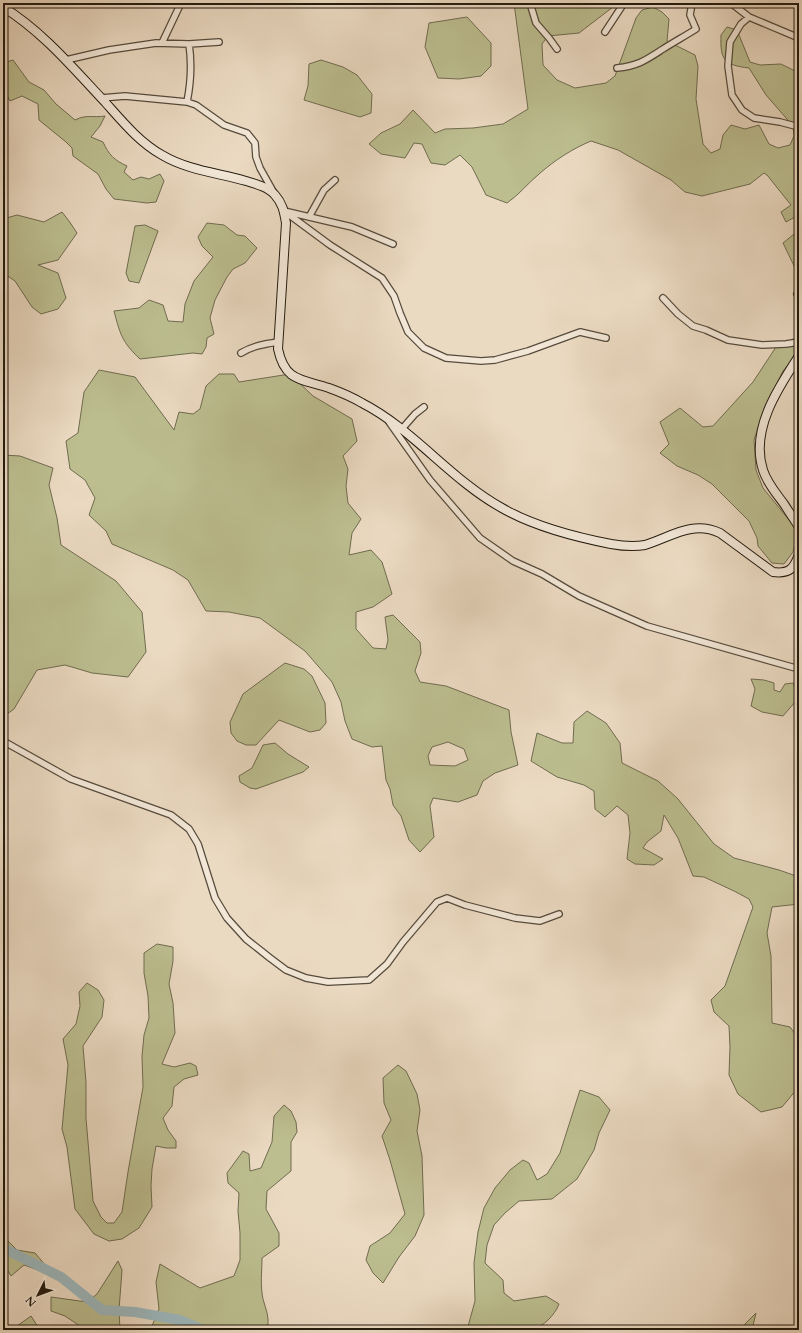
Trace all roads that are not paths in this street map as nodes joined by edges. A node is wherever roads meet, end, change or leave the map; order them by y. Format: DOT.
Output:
graph roads {
  1 [pos="181,3"];
  2 [pos="530,3"];
  3 [pos="624,3"];
  4 [pos="692,3"];
  5 [pos="731,3"];
  6 [pos="3,7"];
  7 [pos="749,17"];
  8 [pos="604,32"];
  9 [pos="799,38"];
  10 [pos="219,42"];
  11 [pos="162,43"];
  12 [pos="189,44"];
  13 [pos="556,49"];
  14 [pos="66,60"];
  15 [pos="617,68"];
  16 [pos="101,98"];
  17 [pos="187,102"];
  18 [pos="799,127"];
  19 [pos="335,180"];
  20 [pos="275,195"];
  21 [pos="284,211"];
  22 [pos="309,217"];
  23 [pos="393,244"];
  24 [pos="663,298"];
  25 [pos="606,338"];
  26 [pos="278,342"];
  27 [pos="799,342"];
  28 [pos="241,353"];
  29 [pos="799,356"];
  30 [pos="424,407"];
  31 [pos="384,415"];
  32 [pos="401,430"];
  33 [pos="799,527"];
  34 [pos="799,554"];
  35 [pos="799,669"];
  36 [pos="3,741"];
  37 [pos="559,914"];
  1 -- 11 [label="street"];
  2 -- 13 [label="street"];
  3 -- 8 [label="street"];
  4 -- 15 [label="street"];
  5 -- 7 [label="street"];
  6 -- 14 [label="main road"];
  7 -- 9 [label="street"];
  7 -- 18 [label="street"];
  10 -- 12 [label="street"];
  11 -- 12 [label="street"];
  11 -- 14 [label="street"];
  12 -- 17 [label="street"];
  14 -- 16 [label="main road"];
  16 -- 17 [label="street"];
  16 -- 20 [label="main road"];
  17 -- 20 [label="street"];
  19 -- 22 [label="street"];
  20 -- 21 [label="main road"];
  21 -- 22 [label="street"];
  21 -- 25 [label="street"];
  21 -- 26 [label="main road"];
  22 -- 23 [label="street"];
  24 -- 27 [label="street"];
  26 -- 28 [label="street"];
  26 -- 31 [label="main road"];
  29 -- 33 [label="main road"];
  30 -- 32 [label="street"];
  31 -- 32 [label="main road"];
  31 -- 35 [label="street"];
  32 -- 34 [label="main road"];
  36 -- 37 [label="street"];
}
